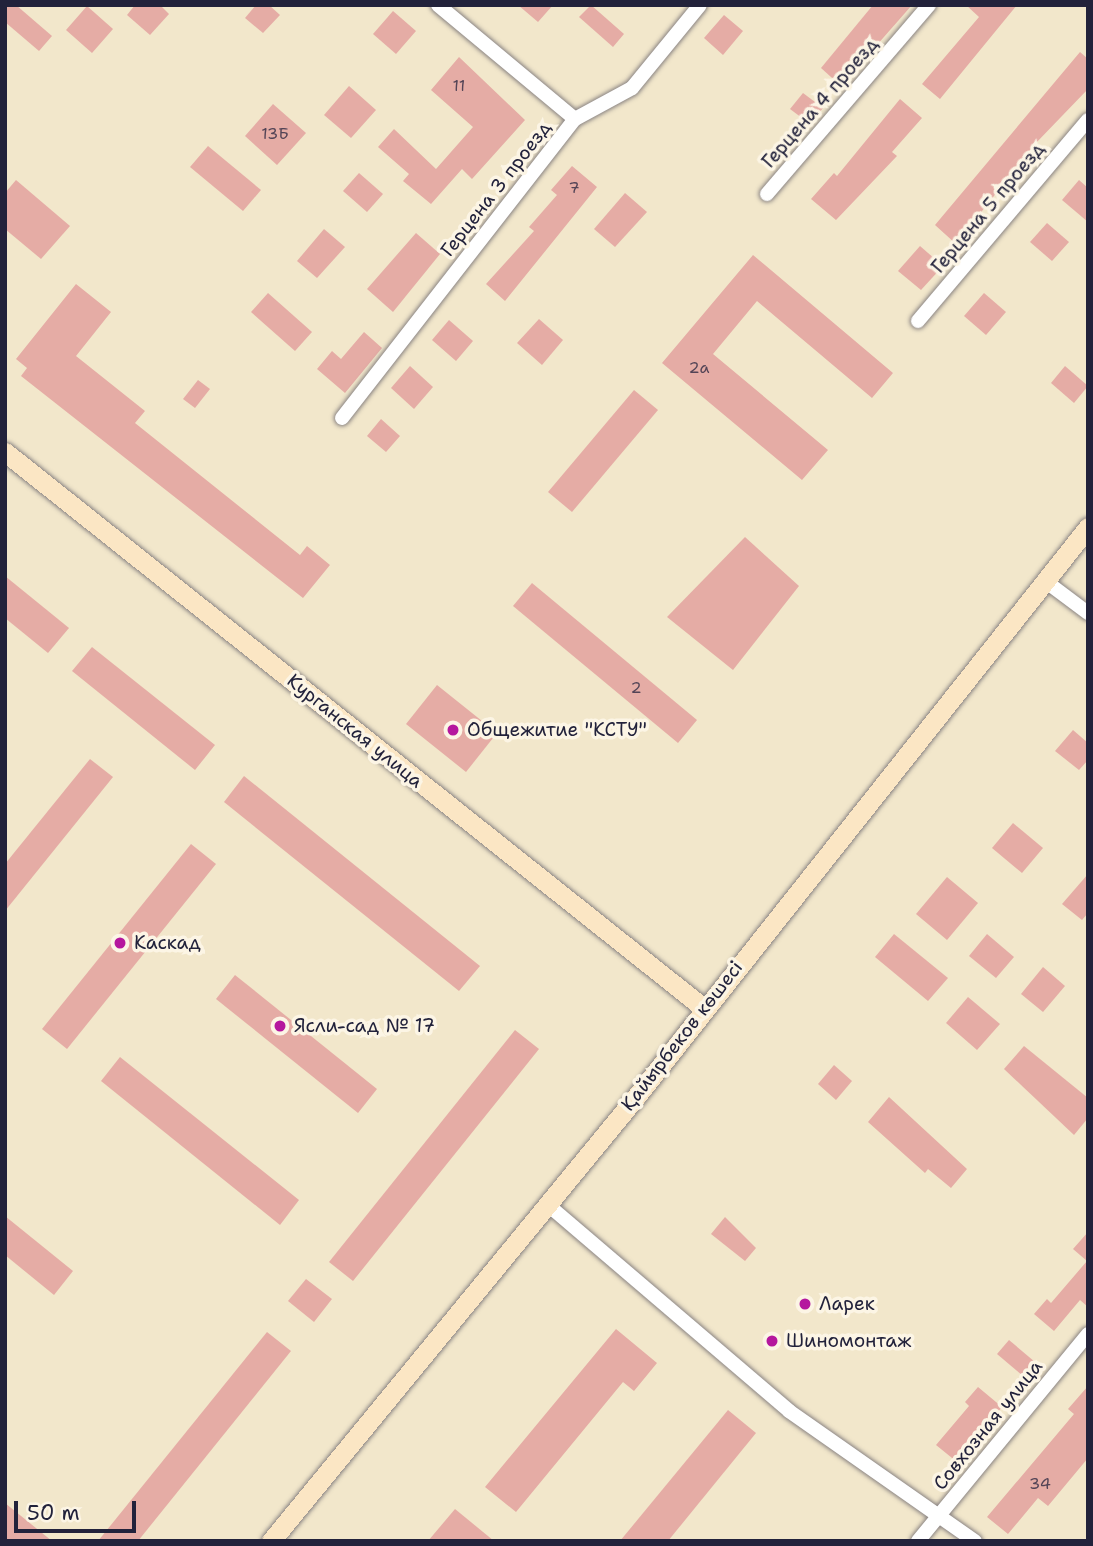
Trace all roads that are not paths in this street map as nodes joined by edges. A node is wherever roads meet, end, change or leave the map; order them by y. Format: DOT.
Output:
graph roads {
  1 [pos="700,5"];
  2 [pos="929,5"];
  3 [pos="440,6"];
  4 [pos="575,119"];
  5 [pos="1088,120"];
  6 [pos="767,194"];
  7 [pos="918,321"];
  8 [pos="342,418"];
  9 [pos="5,452"];
  10 [pos="1088,527"];
  11 [pos="1044,580"];
  12 [pos="1088,613"];
  13 [pos="705,1009"];
  14 [pos="547,1205"];
  15 [pos="1088,1334"];
  16 [pos="938,1517"];
  17 [pos="271,1541"];
  18 [pos="918,1541"];
  19 [pos="975,1541"];
  1 -- 4 [label="street, Герцена 3 проезд"];
  2 -- 6 [label="street, Герцена 4 проезд"];
  3 -- 4 [label="street"];
  4 -- 8 [label="street, Герцена 3 проезд"];
  5 -- 7 [label="street, Герцена 5 проезд"];
  9 -- 13 [label="main road, Курганская улица"];
  10 -- 11 [label="main road, Қайырбеков көшесі"];
  11 -- 12 [label="street"];
  11 -- 13 [label="main road, Қайырбеков көшесі"];
  13 -- 14 [label="main road, Қайырбеков көшесі"];
  14 -- 16 [label="street"];
  14 -- 17 [label="main road, Қайырбеков көшесі"];
  15 -- 16 [label="street, Совхозная улица"];
  16 -- 18 [label="street, Совхозная улица"];
  16 -- 19 [label="street"];
}
